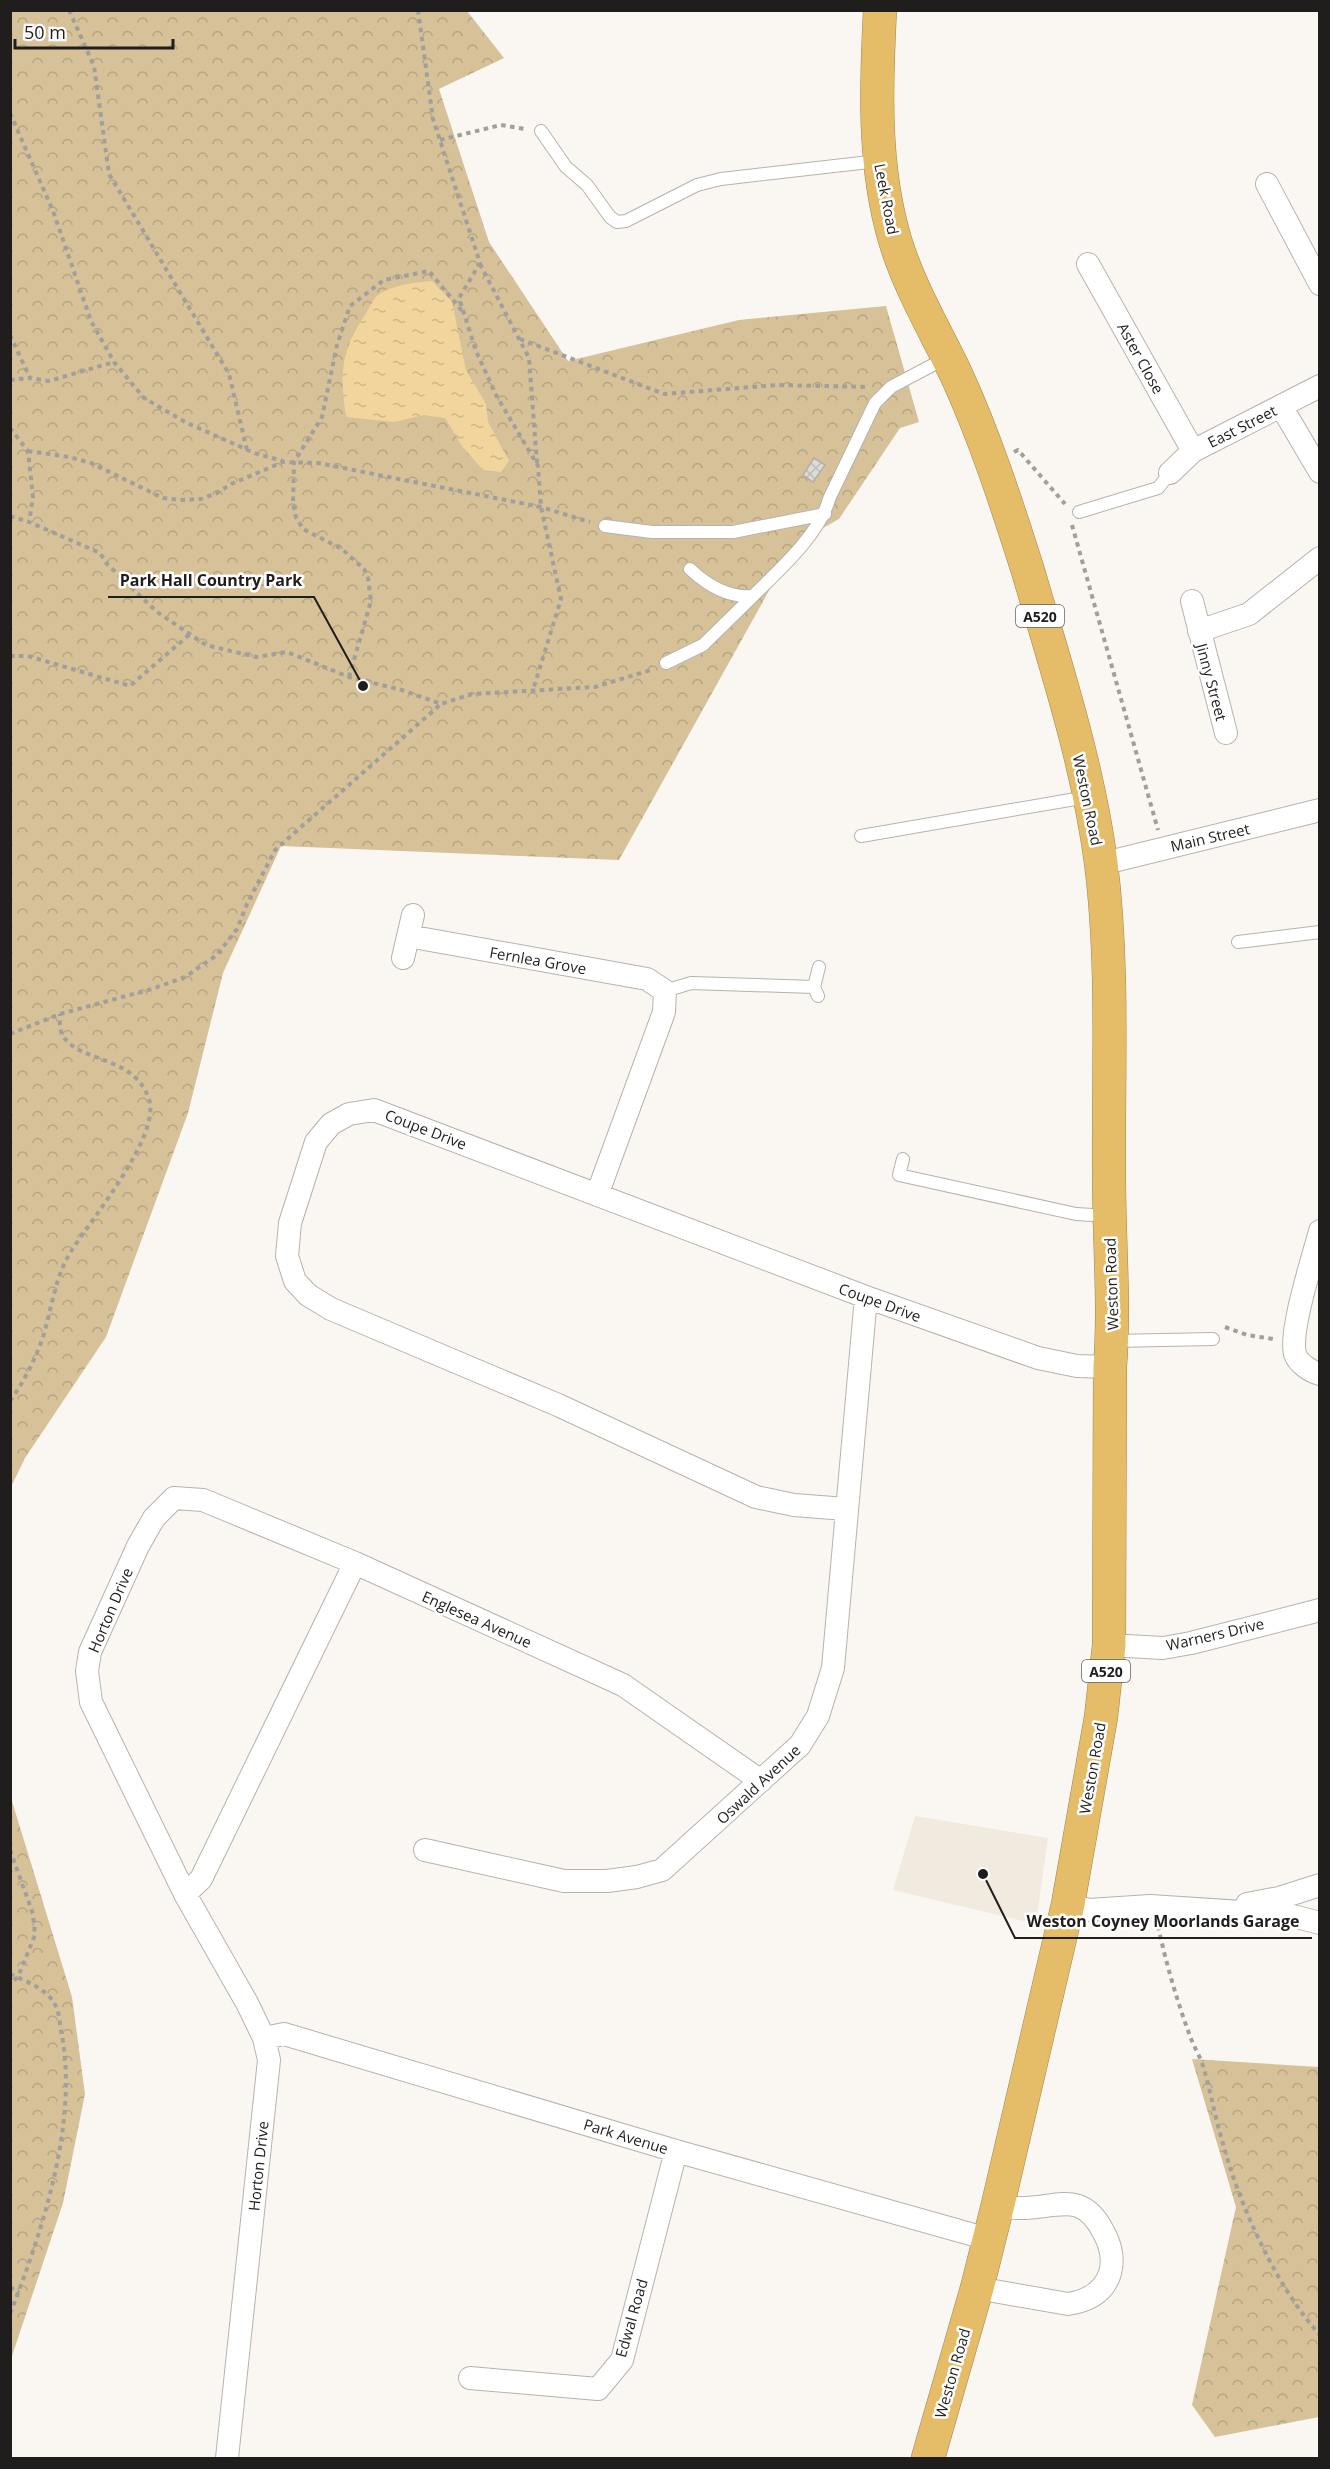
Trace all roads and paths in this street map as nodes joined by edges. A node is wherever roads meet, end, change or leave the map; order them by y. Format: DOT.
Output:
graph roads {
  1 [pos="69,10"];
  2 [pos="418,10"];
  3 [pos="880,10"];
  4 [pos="10,113"];
  5 [pos="541,131"];
  6 [pos="440,140"];
  7 [pos="880,161"];
  8 [pos="1267,184"];
  9 [pos="480,263"];
  10 [pos="1088,264"];
  11 [pos="1320,284"];
  12 [pos="464,314"];
  13 [pos="10,335"];
  14 [pos="520,339"];
  15 [pos="114,362"];
  16 [pos="952,366"];
  17 [pos="30,378"];
  18 [pos="10,380"];
  19 [pos="1320,386"];
  20 [pos="891,387"];
  21 [pos="1281,406"];
  22 [pos="10,428"];
  23 [pos="247,450"];
  24 [pos="28,451"];
  25 [pos="1193,452"];
  26 [pos="283,462"];
  27 [pos="294,462"];
  28 [pos="991,462"];
  29 [pos="538,466"];
  30 [pos="1320,472"];
  31 [pos="1170,473"];
  32 [pos="542,507"];
  33 [pos="1073,509"];
  34 [pos="825,514"];
  35 [pos="10,516"];
  36 [pos="29,522"];
  37 [pos="605,526"];
  38 [pos="1320,558"];
  39 [pos="690,568"];
  40 [pos="753,596"];
  41 [pos="1192,601"];
  42 [pos="1199,631"];
  43 [pos="190,634"];
  44 [pos="10,656"];
  45 [pos="666,663"];
  46 [pos="349,676"];
  47 [pos="533,690"];
  48 [pos="441,704"];
  49 [pos="1226,733"];
  50 [pos="1090,797"];
  51 [pos="1320,810"];
  52 [pos="861,836"];
  53 [pos="1163,848"];
  54 [pos="1101,864"];
  55 [pos="1320,932"];
  56 [pos="1238,942"];
  57 [pos="403,958"];
  58 [pos="819,967"];
  59 [pos="665,991"];
  60 [pos="60,1014"];
  61 [pos="10,1034"];
  62 [pos="903,1159"];
  63 [pos="597,1196"];
  64 [pos="1109,1216"];
  65 [pos="1320,1231"];
  66 [pos="866,1297"];
  67 [pos="1213,1339"];
  68 [pos="1111,1354"];
  69 [pos="1320,1374"];
  70 [pos="10,1401"];
  71 [pos="174,1498"];
  72 [pos="846,1509"];
  73 [pos="354,1563"];
  74 [pos="1320,1610"];
  75 [pos="1109,1645"];
  76 [pos="761,1781"];
  77 [pos="10,1850"];
  78 [pos="425,1850"];
  79 [pos="1320,1885"];
  80 [pos="185,1894"];
  81 [pos="1068,1904"];
  82 [pos="1150,1906"];
  83 [pos="1210,1910"];
  84 [pos="1320,1923"];
  85 [pos="10,1974"];
  86 [pos="18,1977"];
  87 [pos="10,1983"];
  88 [pos="264,2038"];
  89 [pos="676,2151"];
  90 [pos="998,2204"];
  91 [pos="988,2239"];
  92 [pos="10,2287"];
  93 [pos="977,2288"];
  94 [pos="19,2293"];
  95 [pos="10,2314"];
  96 [pos="1320,2335"];
  97 [pos="470,2378"];
  98 [pos="227,2458"];
  99 [pos="928,2458"];
  1 -- 23 [label="path"];
  2 -- 6 [label="path"];
  3 -- 7 [label="highway, Leek Road / A520"];
  4 -- 15 [label="path"];
  5 -- 6 [label="path"];
  5 -- 7 [label="lane"];
  6 -- 9 [label="path"];
  7 -- 16 [label="highway, Leek Road / A520"];
  8 -- 11 [label="street"];
  9 -- 12 [label="path"];
  9 -- 14 [label="path"];
  10 -- 25 [label="street, Aster Close"];
  12 -- 27 [label="path"];
  12 -- 29 [label="path"];
  13 -- 17 [label="path"];
  14 -- 20 [label="path"];
  14 -- 29 [label="path"];
  15 -- 17 [label="path"];
  15 -- 23 [label="path"];
  16 -- 20 [label="lane"];
  16 -- 28 [label="highway, Weston Road / A520"];
  17 -- 18 [label="path"];
  19 -- 21 [label="street, East Street"];
  20 -- 34 [label="lane"];
  21 -- 25 [label="street, East Street"];
  21 -- 30 [label="street"];
  22 -- 24 [label="path"];
  23 -- 26 [label="path"];
  24 -- 26 [label="path"];
  24 -- 36 [label="path"];
  25 -- 31 [label="street, East Street"];
  26 -- 27 [label="path"];
  27 -- 32 [label="path"];
  27 -- 46 [label="path"];
  28 -- 33 [label="path"];
  28 -- 50 [label="highway, Weston Road / A520"];
  29 -- 32 [label="path"];
  31 -- 33 [label="lane"];
  32 -- 37 [label="path"];
  32 -- 47 [label="path"];
  33 -- 53 [label="path"];
  34 -- 37 [label="lane"];
  34 -- 40 [label="lane"];
  35 -- 36 [label="path"];
  36 -- 43 [label="path"];
  38 -- 42 [label="street, Jinny Street"];
  39 -- 40 [label="lane"];
  40 -- 45 [label="lane"];
  41 -- 42 [label="street, Jinny Street"];
  42 -- 49 [label="street, Jinny Street"];
  43 -- 44 [label="path"];
  43 -- 46 [label="path"];
  45 -- 47 [label="path"];
  46 -- 48 [label="path"];
  47 -- 48 [label="path"];
  48 -- 60 [label="path"];
  50 -- 52 [label="lane"];
  50 -- 54 [label="highway, Weston Road / A520"];
  51 -- 53 [label="street, Main Street"];
  53 -- 54 [label="street, Main Street"];
  54 -- 64 [label="highway, Weston Road / A520"];
  55 -- 56 [label="lane"];
  57 -- 59 [label="street, Fernlea Grove"];
  58 -- 59 [label="lane"];
  59 -- 63 [label="street"];
  60 -- 61 [label="path"];
  60 -- 70 [label="path"];
  62 -- 64 [label="lane"];
  63 -- 66 [label="street, Coupe Drive"];
  63 -- 72 [label="street, Coupe Drive"];
  64 -- 68 [label="highway, Weston Road / A520"];
  65 -- 69 [label="street"];
  66 -- 68 [label="street, Coupe Drive"];
  66 -- 72 [label="street, Oswald Avenue"];
  67 -- 68 [label="lane"];
  68 -- 75 [label="highway, Weston Road / A520"];
  71 -- 73 [label="street, Englesea Avenue"];
  71 -- 80 [label="street, Horton Drive"];
  72 -- 76 [label="street, Oswald Avenue"];
  73 -- 76 [label="street, Englesea Avenue"];
  73 -- 80 [label="street"];
  74 -- 75 [label="street, Warners Drive"];
  75 -- 81 [label="highway, Weston Road / A520"];
  76 -- 78 [label="street, Oswald Avenue"];
  77 -- 86 [label="path"];
  79 -- 83 [label="street"];
  80 -- 88 [label="street, Horton Drive"];
  81 -- 82 [label="street"];
  81 -- 90 [label="highway, Weston Road / A520"];
  82 -- 83 [label="street"];
  82 -- 96 [label="path"];
  83 -- 84 [label="street"];
  85 -- 86 [label="path"];
  86 -- 87 [label="path"];
  86 -- 94 [label="path"];
  88 -- 89 [label="street, Park Avenue"];
  88 -- 98 [label="street, Horton Drive"];
  89 -- 91 [label="street, Park Avenue"];
  89 -- 97 [label="street, Edwal Road"];
  90 -- 91 [label="highway, Weston Road / A520"];
  90 -- 93 [label="street"];
  91 -- 93 [label="highway, Weston Road / A520"];
  92 -- 94 [label="path"];
  93 -- 99 [label="highway, Weston Road / A520"];
  94 -- 95 [label="path"];
}
